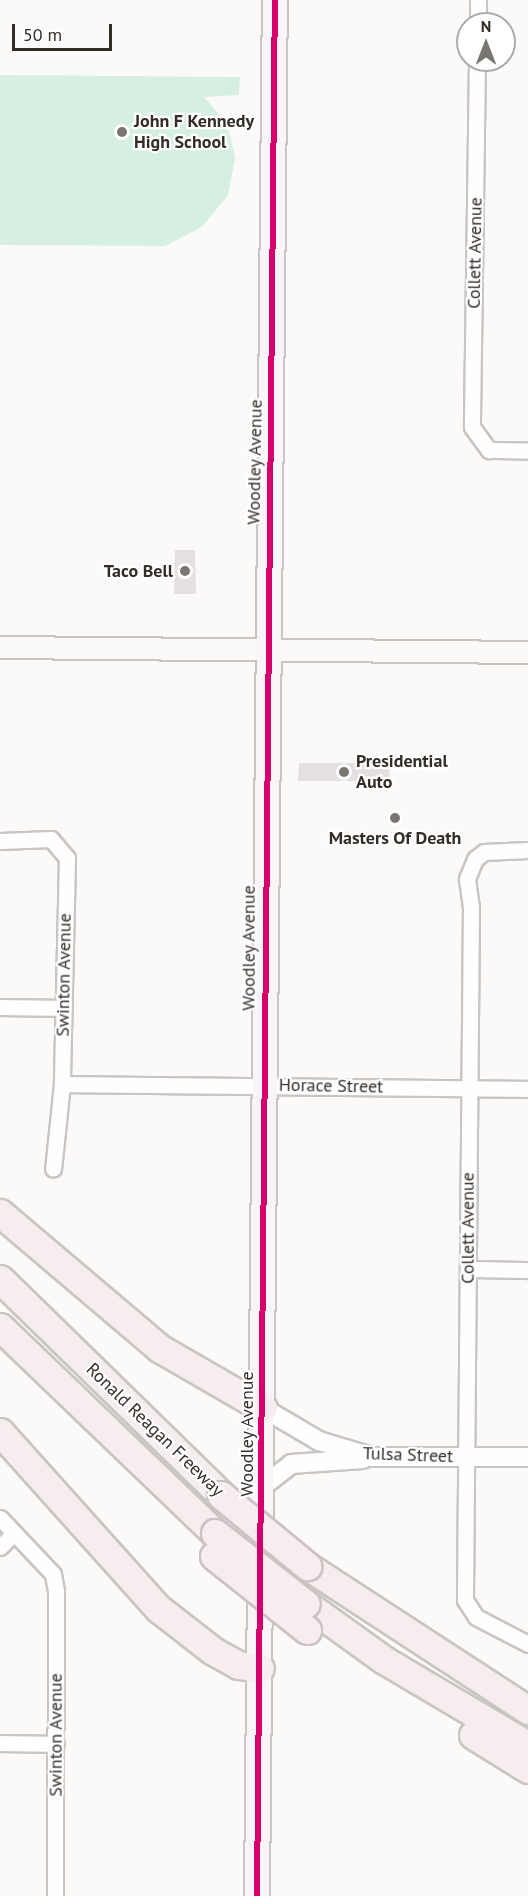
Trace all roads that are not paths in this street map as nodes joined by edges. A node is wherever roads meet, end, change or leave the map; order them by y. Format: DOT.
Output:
graph roads {
  1 [pos="275,0"];
  2 [pos="477,72"];
  3 [pos="528,452"];
  4 [pos="0,647"];
  5 [pos="267,652"];
  6 [pos="528,652"];
  7 [pos="0,841"];
  8 [pos="528,850"];
  9 [pos="0,1007"];
  10 [pos="63,1008"];
  11 [pos="62,1084"];
  12 [pos="264,1085"];
  13 [pos="469,1088"];
  14 [pos="528,1089"];
  15 [pos="53,1169"];
  16 [pos="0,1213"];
  17 [pos="468,1269"];
  18 [pos="528,1270"];
  19 [pos="0,1279"];
  20 [pos="0,1327"];
  21 [pos="0,1352"];
  22 [pos="263,1408"];
  23 [pos="0,1432"];
  24 [pos="372,1457"];
  25 [pos="466,1457"];
  26 [pos="528,1457"];
  27 [pos="262,1486"];
  28 [pos="0,1518"];
  29 [pos="14,1533"];
  30 [pos="215,1544"];
  31 [pos="0,1546"];
  32 [pos="307,1617"];
  33 [pos="528,1644"];
  34 [pos="260,1668"];
  35 [pos="528,1710"];
  36 [pos="0,1743"];
  37 [pos="56,1744"];
  38 [pos="528,1745"];
  39 [pos="528,1770"];
  40 [pos="55,1896"];
  41 [pos="257,1896"];
  1 -- 5 [label="main road, Woodley Avenue"];
  2 -- 3 [label="street, Collett Avenue"];
  4 -- 5 [label="main road"];
  5 -- 6 [label="main road"];
  5 -- 12 [label="main road, Woodley Avenue"];
  7 -- 10 [label="street, Swinton Avenue"];
  8 -- 13 [label="street, Collett Avenue"];
  9 -- 10 [label="street"];
  10 -- 11 [label="street, Swinton Avenue"];
  11 -- 12 [label="street, Horace Street"];
  11 -- 15 [label="street, Swinton Avenue"];
  12 -- 13 [label="street, Horace Street"];
  12 -- 22 [label="main road, Woodley Avenue"];
  13 -- 14 [label="street, Horace Street"];
  13 -- 17 [label="street, Collett Avenue"];
  16 -- 22 [label="highway"];
  17 -- 18 [label="street"];
  17 -- 25 [label="street, Collett Avenue"];
  19 -- 35 [label="highway, Ronald Reagan Freeway, bridge"];
  20 -- 30 [label="highway"];
  21 -- 30 [label="highway"];
  22 -- 24 [label="street, Tulsa Street"];
  22 -- 27 [label="main road, Woodley Avenue"];
  23 -- 34 [label="highway"];
  24 -- 25 [label="street, Tulsa Street"];
  24 -- 27 [label="street"];
  25 -- 26 [label="street, Tulsa Street"];
  25 -- 33 [label="street, Collett Avenue"];
  27 -- 34 [label="main road, Woodley Avenue"];
  28 -- 29 [label="street"];
  29 -- 31 [label="street"];
  29 -- 37 [label="street, Swinton Avenue"];
  30 -- 32 [label="highway, bridge"];
  32 -- 38 [label="highway"];
  32 -- 39 [label="highway"];
  34 -- 41 [label="main road, Woodley Avenue"];
  36 -- 37 [label="street"];
  37 -- 40 [label="street, Swinton Avenue"];
}
